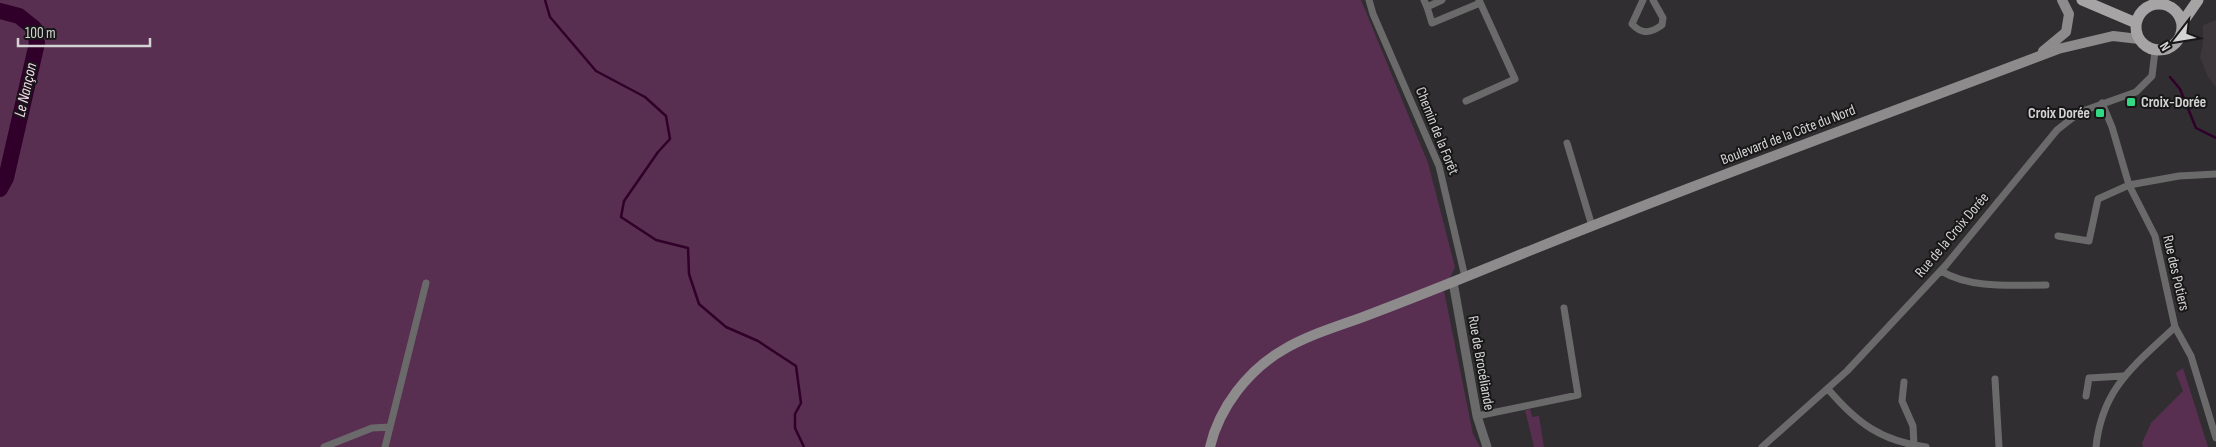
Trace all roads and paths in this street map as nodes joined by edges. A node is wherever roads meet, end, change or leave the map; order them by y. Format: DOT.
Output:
graph roads {
  1 [pos="1369,0"];
  2 [pos="1442,0"];
  3 [pos="1643,0"];
  4 [pos="1653,0"];
  5 [pos="2062,0"];
  6 [pos="2082,0"];
  7 [pos="2198,0"];
  8 [pos="1480,2"];
  9 [pos="2174,3"];
  10 [pos="1425,4"];
  11 [pos="2136,23"];
  12 [pos="2182,23"];
  13 [pos="2138,39"];
  14 [pos="2155,50"];
  15 [pos="2028,61"];
  16 [pos="1466,101"];
  17 [pos="2102,103"];
  18 [pos="1567,143"];
  19 [pos="2216,174"];
  20 [pos="2129,185"];
  21 [pos="1592,226"];
  22 [pos="2058,236"];
  23 [pos="1941,271"];
  24 [pos="1465,277"];
  25 [pos="1453,282"];
  26 [pos="426,283"];
  27 [pos="2046,285"];
  28 [pos="1564,308"];
  29 [pos="2174,327"];
  30 [pos="2123,376"];
  31 [pos="1994,379"];
  32 [pos="1904,382"];
  33 [pos="1828,389"];
  34 [pos="2086,396"];
  35 [pos="1477,416"];
  36 [pos="390,427"];
  37 [pos="2216,438"];
  38 [pos="1901,445"];
  39 [pos="1914,445"];
  40 [pos="324,447"];
  41 [pos="384,447"];
  42 [pos="1210,447"];
  43 [pos="1487,447"];
  44 [pos="1762,447"];
  45 [pos="1926,447"];
  46 [pos="1999,447"];
  47 [pos="2096,447"];
  1 -- 24 [label="street, Chemin de la Forêt"];
  2 -- 10 [label="street"];
  3 -- 4 [label="street"];
  5 -- 15 [label="main road"];
  6 -- 11 [label="main road"];
  7 -- 12 [label="main road"];
  8 -- 10 [label="street"];
  8 -- 16 [label="street"];
  9 -- 11 [label="main road"];
  9 -- 12 [label="main road"];
  11 -- 13 [label="main road"];
  12 -- 14 [label="main road"];
  13 -- 14 [label="main road"];
  13 -- 15 [label="main road, Boulevard de la Côte du Nord"];
  14 -- 17 [label="street, Rue de la Croix Dorée"];
  15 -- 21 [label="main road, Boulevard de la Côte du Nord"];
  17 -- 20 [label="street, Rue des Potiers"];
  17 -- 23 [label="street, Rue de la Croix Dorée"];
  18 -- 21 [label="street"];
  19 -- 20 [label="street"];
  20 -- 22 [label="street"];
  20 -- 29 [label="street, Rue des Potiers"];
  21 -- 24 [label="main road, Boulevard de la Côte du Nord"];
  23 -- 27 [label="street"];
  23 -- 33 [label="street, Rue de la Croix Dorée"];
  24 -- 25 [label="main road, Boulevard de la Côte du Nord"];
  25 -- 35 [label="street, Rue de Brocéliande"];
  25 -- 42 [label="main road, Boulevard de la Côte du Nord"];
  26 -- 36 [label="street"];
  28 -- 35 [label="street"];
  29 -- 30 [label="street, Rue des Potiers"];
  29 -- 37 [label="street"];
  30 -- 34 [label="street"];
  30 -- 47 [label="street, Rue des Potiers"];
  31 -- 46 [label="street"];
  32 -- 39 [label="street"];
  33 -- 38 [label="street"];
  33 -- 44 [label="street, Rue de la Croix Dorée"];
  35 -- 43 [label="street, Rue de Brocéliande"];
  36 -- 40 [label="street"];
  36 -- 41 [label="street"];
  38 -- 39 [label="street"];
  39 -- 45 [label="street"];
}
